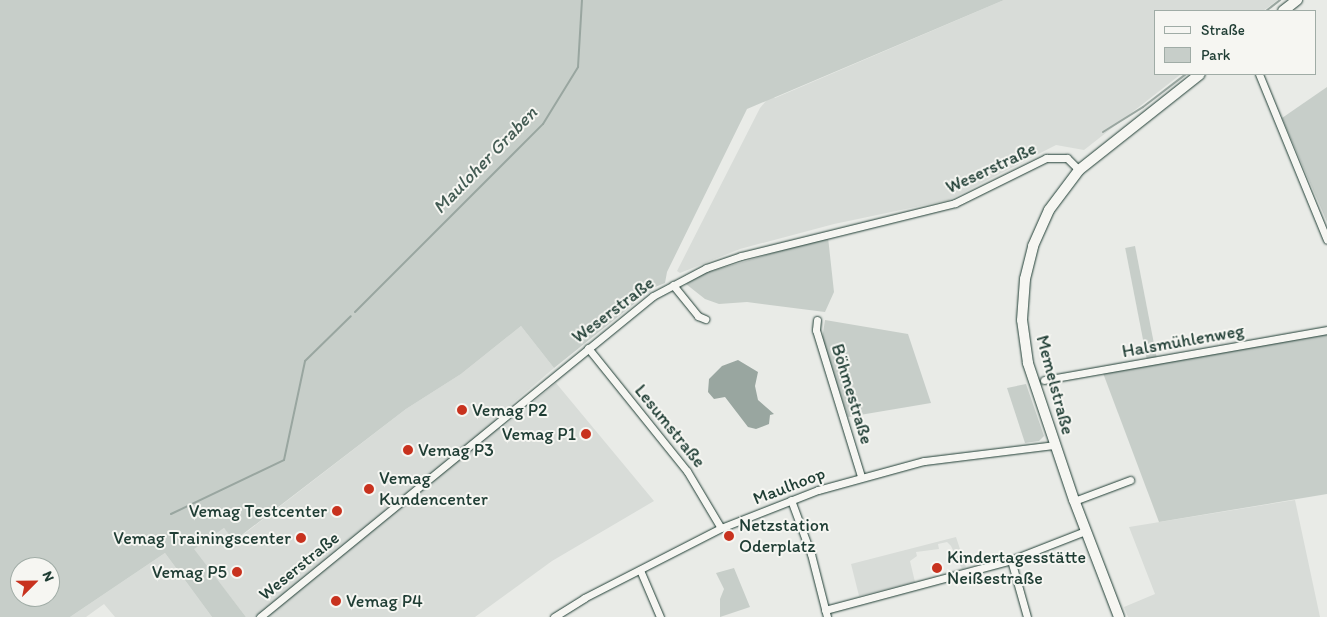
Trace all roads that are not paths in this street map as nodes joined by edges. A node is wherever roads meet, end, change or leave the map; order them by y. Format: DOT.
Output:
graph roads {
  1 [pos="1297,0"];
  2 [pos="1284,10"];
  3 [pos="1199,75"];
  4 [pos="1259,75"];
  5 [pos="1079,170"];
  6 [pos="1327,240"];
  7 [pos="673,285"];
  8 [pos="706,319"];
  9 [pos="817,320"];
  10 [pos="1327,330"];
  11 [pos="588,348"];
  12 [pos="1044,380"];
  13 [pos="1054,445"];
  14 [pos="862,476"];
  15 [pos="1130,480"];
  16 [pos="791,500"];
  17 [pos="1074,501"];
  18 [pos="721,528"];
  19 [pos="1086,531"];
  20 [pos="1011,560"];
  21 [pos="640,570"];
  22 [pos="826,613"];
  23 [pos="260,617"];
  24 [pos="554,617"];
  25 [pos="660,617"];
  26 [pos="1027,617"];
  27 [pos="1119,617"];
  1 -- 2 [label="street"];
  3 -- 5 [label="street, Memelstraße"];
  4 -- 6 [label="street"];
  5 -- 7 [label="street, Weserstraße"];
  5 -- 13 [label="street, Memelstraße"];
  7 -- 8 [label="street"];
  7 -- 11 [label="street, Weserstraße"];
  9 -- 14 [label="street, Böhmestraße"];
  10 -- 12 [label="street, Halsmühlenweg"];
  11 -- 18 [label="street, Lesumstraße"];
  11 -- 23 [label="street, Weserstraße"];
  13 -- 14 [label="street, Maulhoop"];
  13 -- 17 [label="street, Memelstraße"];
  14 -- 16 [label="street, Maulhoop"];
  15 -- 17 [label="street"];
  16 -- 18 [label="street, Maulhoop"];
  16 -- 22 [label="street"];
  17 -- 19 [label="street, Memelstraße"];
  18 -- 21 [label="street, Maulhoop"];
  19 -- 20 [label="street"];
  19 -- 27 [label="street, Memelstraße"];
  20 -- 22 [label="street"];
  20 -- 26 [label="street"];
  21 -- 24 [label="street, Maulhoop"];
  21 -- 25 [label="street"];
}
